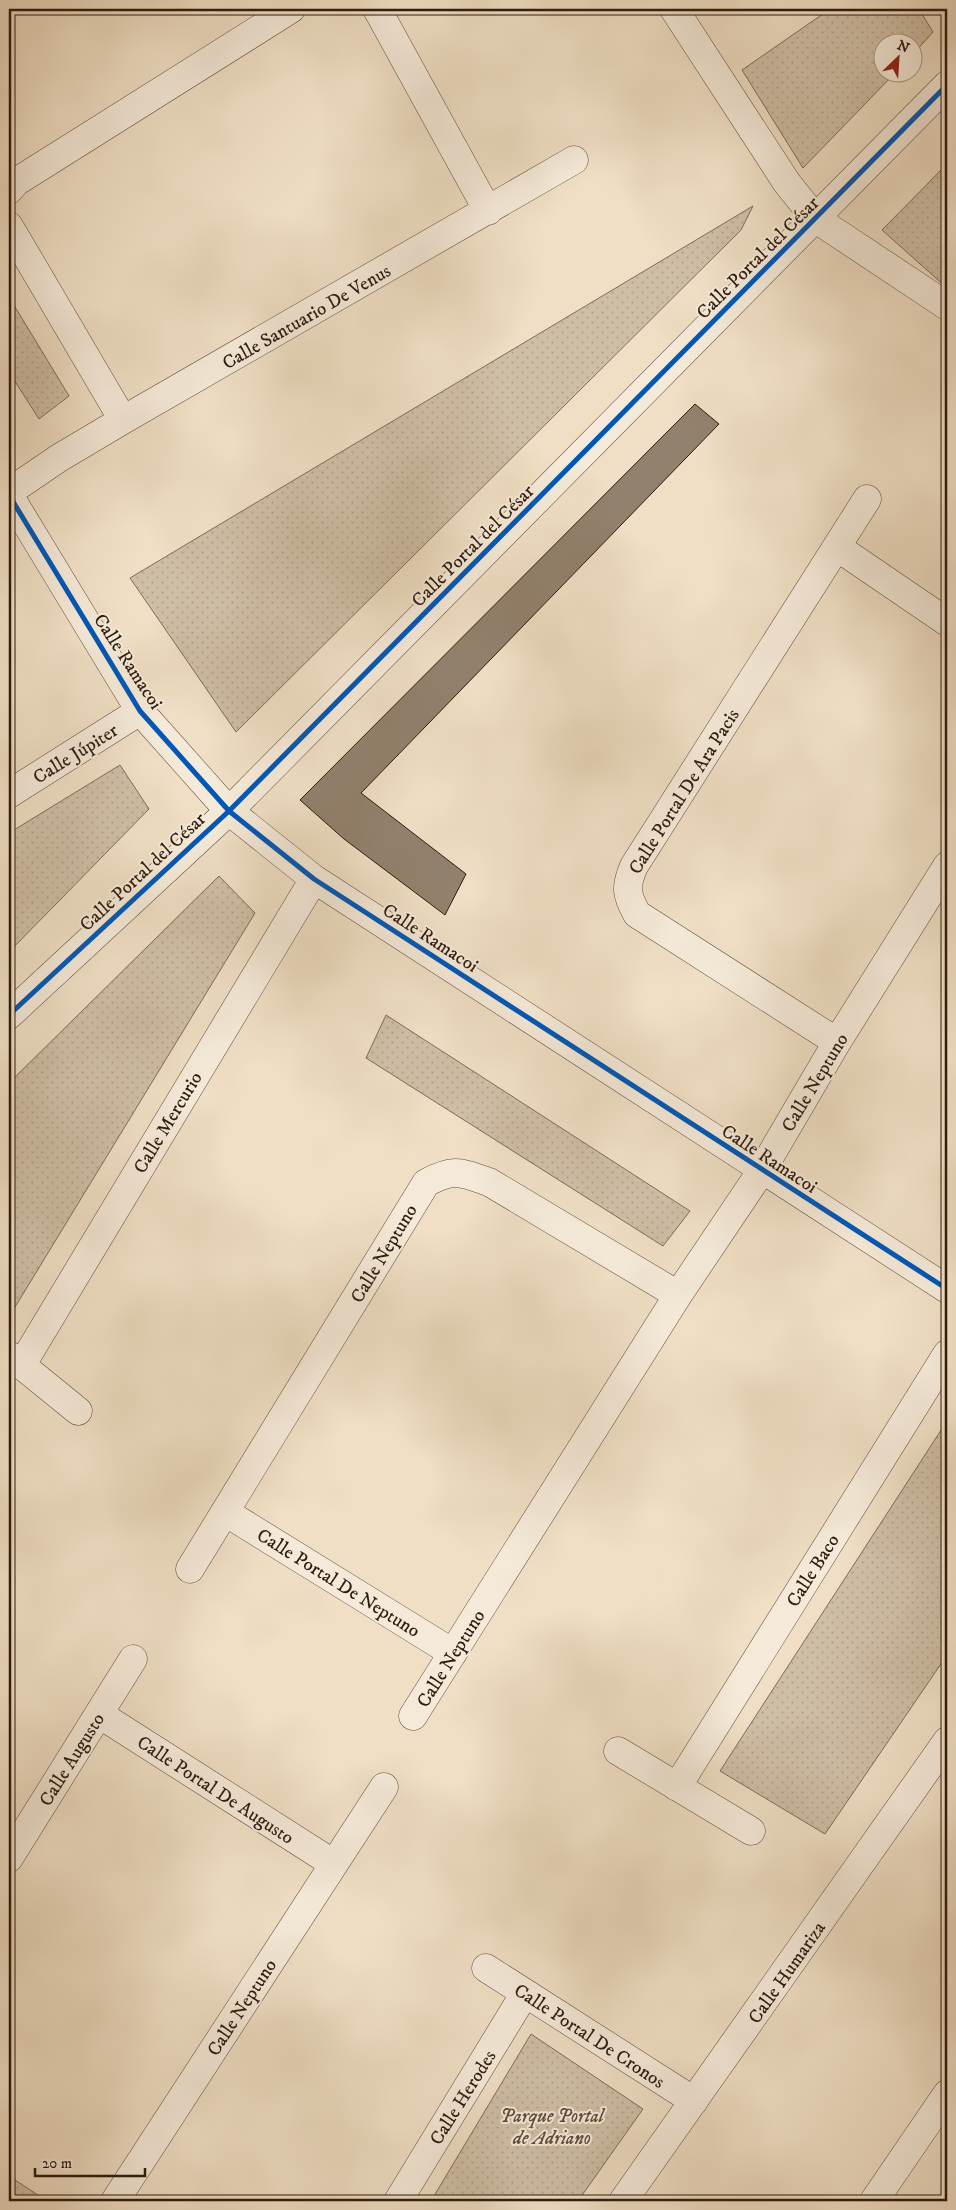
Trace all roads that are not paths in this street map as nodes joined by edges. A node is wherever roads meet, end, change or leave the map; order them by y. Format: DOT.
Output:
graph roads {
  1 [pos="291,9"];
  2 [pos="376,9"];
  3 [pos="674,9"];
  4 [pos="947,85"];
  5 [pos="574,160"];
  6 [pos="9,190"];
  7 [pos="488,211"];
  8 [pos="816,219"];
  9 [pos="9,226"];
  10 [pos="947,306"];
  11 [pos="123,420"];
  12 [pos="9,493"];
  13 [pos="867,499"];
  14 [pos="837,547"];
  15 [pos="947,622"];
  16 [pos="140,711"];
  17 [pos="9,794"];
  18 [pos="229,811"];
  19 [pos="947,866"];
  20 [pos="314,879"];
  21 [pos="9,1015"];
  22 [pos="838,1042"];
  23 [pos="762,1170"];
  24 [pos="947,1289"];
  25 [pos="678,1295"];
  26 [pos="947,1354"];
  27 [pos="15,1361"];
  28 [pos="78,1411"];
  29 [pos="225,1512"];
  30 [pos="190,1569"];
  31 [pos="453,1653"];
  32 [pos="133,1659"];
  33 [pos="99,1714"];
  34 [pos="413,1716"];
  35 [pos="947,1741"];
  36 [pos="618,1751"];
  37 [pos="384,1787"];
  38 [pos="678,1787"];
  39 [pos="751,1830"];
  40 [pos="9,1858"];
  41 [pos="334,1864"];
  42 [pos="486,1968"];
  43 [pos="525,1993"];
  44 [pos="947,2094"];
  45 [pos="694,2101"];
  46 [pos="115,2201"];
  47 [pos="398,2201"];
  48 [pos="623,2201"];
  49 [pos="874,2201"];
  1 -- 6 [label="street"];
  2 -- 7 [label="street"];
  3 -- 8 [label="street"];
  4 -- 8 [label="street, Calle Portal del César"];
  5 -- 7 [label="street, Calle Santuario De Venus"];
  7 -- 11 [label="street, Calle Santuario De Venus"];
  8 -- 10 [label="street"];
  8 -- 18 [label="street, Calle Portal del César"];
  9 -- 11 [label="street"];
  11 -- 12 [label="street, Calle Santuario De Venus"];
  12 -- 16 [label="street, Calle Ramacoi"];
  13 -- 14 [label="street, Calle Portal De Ara Pacis"];
  14 -- 15 [label="street"];
  14 -- 22 [label="street, Calle Portal De Ara Pacis"];
  16 -- 17 [label="street, Calle Júpiter"];
  16 -- 18 [label="street, Calle Ramacoi"];
  18 -- 20 [label="street, Calle Ramacoi"];
  18 -- 21 [label="street, Calle Portal del César"];
  19 -- 22 [label="street, Calle Neptuno"];
  20 -- 23 [label="street, Calle Ramacoi"];
  20 -- 27 [label="street, Calle Mercurio"];
  22 -- 23 [label="street, Calle Neptuno"];
  23 -- 24 [label="street, Calle Ramacoi"];
  23 -- 25 [label="street, Calle Neptuno"];
  25 -- 29 [label="street, Calle Neptuno"];
  25 -- 31 [label="street, Calle Neptuno"];
  26 -- 38 [label="street, Calle Baco"];
  27 -- 28 [label="street"];
  29 -- 30 [label="street, Calle Neptuno"];
  29 -- 31 [label="street, Calle Portal De Neptuno"];
  31 -- 34 [label="street, Calle Neptuno"];
  32 -- 33 [label="street, Calle Augusto"];
  33 -- 40 [label="street, Calle Augusto"];
  33 -- 41 [label="street, Calle Portal De Augusto"];
  35 -- 45 [label="street, Calle Humariza"];
  36 -- 38 [label="street"];
  37 -- 41 [label="street, Calle Neptuno"];
  38 -- 39 [label="street"];
  41 -- 46 [label="street, Calle Neptuno"];
  42 -- 43 [label="street, Calle Portal De Cronos"];
  43 -- 45 [label="street, Calle Portal De Cronos"];
  43 -- 47 [label="street, Calle Herodes"];
  44 -- 49 [label="street"];
  45 -- 48 [label="street, Calle Humariza"];
}
